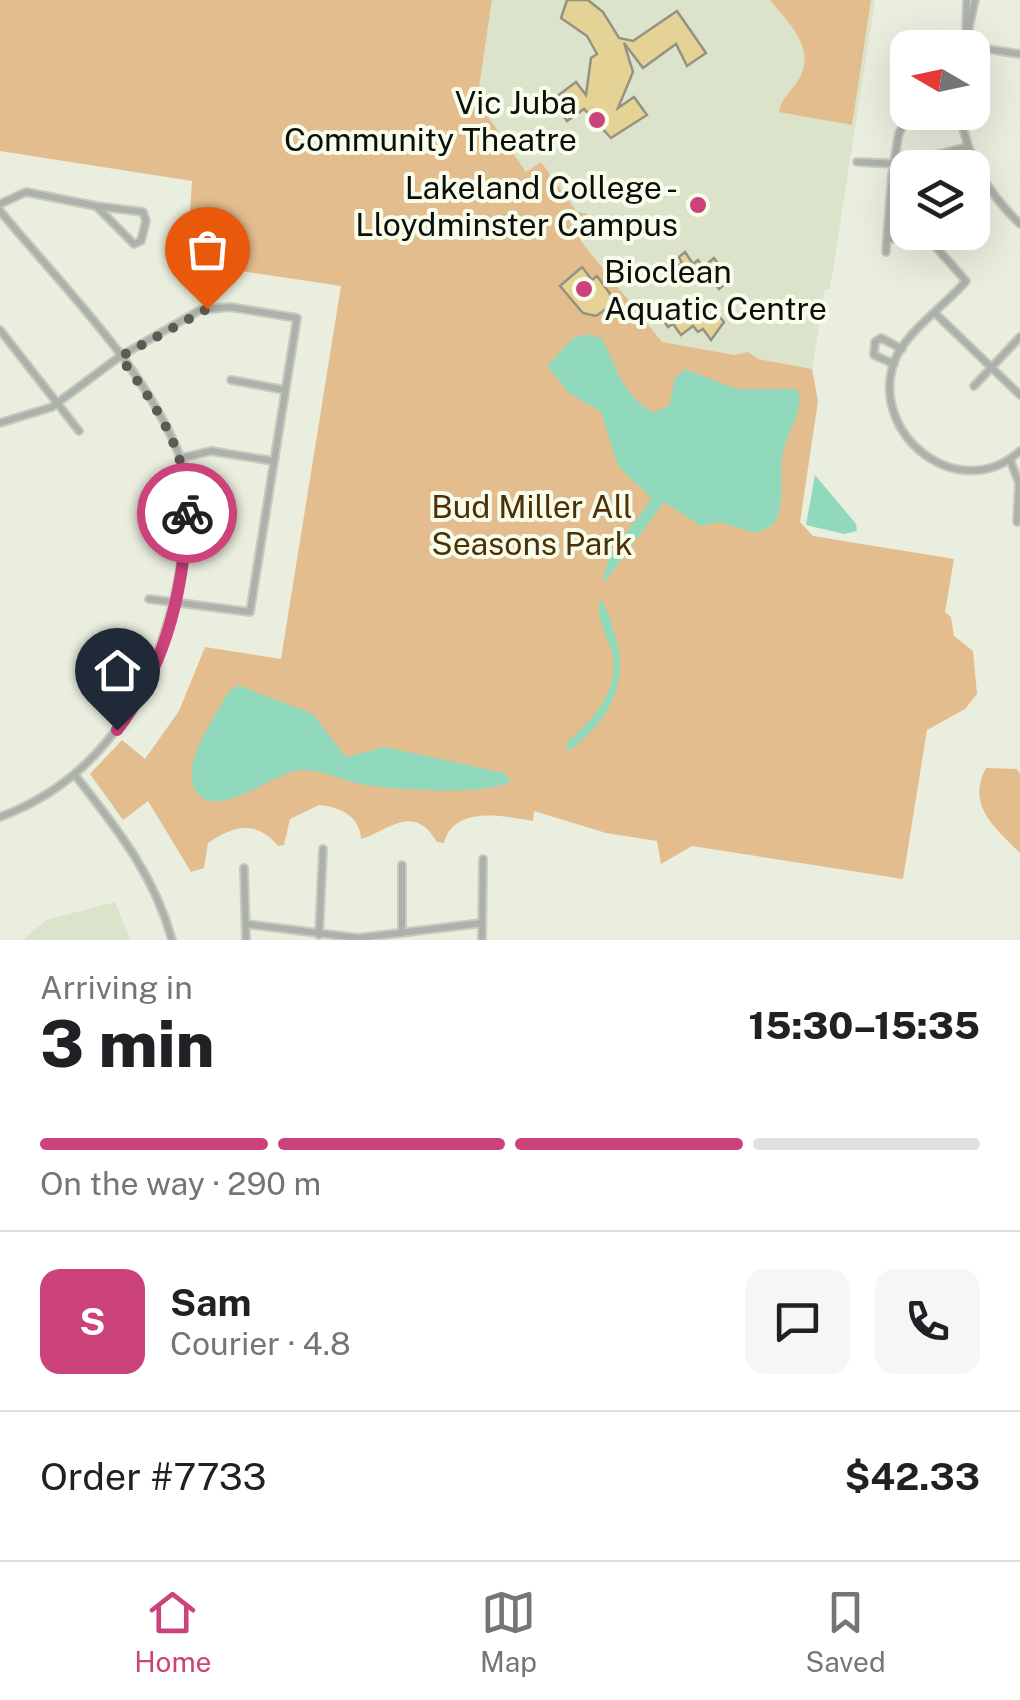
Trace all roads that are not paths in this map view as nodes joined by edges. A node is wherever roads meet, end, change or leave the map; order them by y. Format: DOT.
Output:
graph roads {
  1 [pos="967,0"];
  2 [pos="975,0"];
  3 [pos="967,30"];
  4 [pos="968,30"];
  5 [pos="990,50"];
  6 [pos="1020,54"];
  7 [pos="964,130"];
  8 [pos="967,147"];
  9 [pos="955,150"];
  10 [pos="857,162"];
  11 [pos="890,165"];
  12 [pos="890,191"];
  13 [pos="96,206"];
  14 [pos="0,207"];
  15 [pos="1020,224"];
  16 [pos="888,240"];
  17 [pos="886,252"];
  18 [pos="937,314"];
  19 [pos="0,331"];
  20 [pos="1020,338"];
  21 [pos="902,348"];
  22 [pos="120,357"];
  23 [pos="894,364"];
  24 [pos="991,368"];
  25 [pos="231,380"];
  26 [pos="974,386"];
  27 [pos="285,390"];
  28 [pos="1020,395"];
  29 [pos="60,402"];
  30 [pos="0,423"];
  31 [pos="80,432"];
  32 [pos="1020,452"];
  33 [pos="181,458"];
  34 [pos="1010,460"];
  35 [pos="274,461"];
  36 [pos="162,522"];
  37 [pos="1017,522"];
  38 [pos="187,524"];
  39 [pos="149,599"];
  40 [pos="175,603"];
  41 [pos="76,775"];
  42 [pos="0,817"];
  43 [pos="323,849"];
  44 [pos="484,859"];
  45 [pos="402,866"];
  46 [pos="244,868"];
  47 [pos="482,923"];
  48 [pos="246,924"];
  49 [pos="402,932"];
  50 [pos="320,935"];
  51 [pos="172,940"];
  52 [pos="246,940"];
  53 [pos="482,940"];
  1 -- 3 [label="street"];
  2 -- 4 [label="street"];
  5 -- 6 [label="street"];
  7 -- 8 [label="street"];
  8 -- 9 [label="street"];
  8 -- 15 [label="street"];
  10 -- 11 [label="street"];
  12 -- 16 [label="street"];
  13 -- 13 [label="street"];
  13 -- 14 [label="street"];
  14 -- 22 [label="street"];
  16 -- 17 [label="street"];
  16 -- 18 [label="street"];
  18 -- 21 [label="street"];
  18 -- 24 [label="street"];
  19 -- 29 [label="street"];
  20 -- 24 [label="street"];
  21 -- 23 [label="street"];
  21 -- 23 [label="street"];
  22 -- 27 [label="street"];
  22 -- 29 [label="street"];
  22 -- 33 [label="street"];
  23 -- 34 [label="street"];
  24 -- 26 [label="street"];
  24 -- 28 [label="street"];
  25 -- 27 [label="street"];
  27 -- 35 [label="street"];
  29 -- 30 [label="street"];
  29 -- 31 [label="street"];
  32 -- 34 [label="street"];
  33 -- 35 [label="street"];
  33 -- 38 [label="street"];
  34 -- 37 [label="street"];
  35 -- 40 [label="street"];
  36 -- 38 [label="street"];
  38 -- 40 [label="street"];
  39 -- 40 [label="street"];
  40 -- 41 [label="street"];
  41 -- 42 [label="street"];
  41 -- 51 [label="street"];
  43 -- 50 [label="street"];
  44 -- 47 [label="street"];
  45 -- 49 [label="street"];
  46 -- 48 [label="street"];
  47 -- 49 [label="street"];
  47 -- 53 [label="street"];
  48 -- 50 [label="street"];
  48 -- 52 [label="street"];
  49 -- 50 [label="street"];
}
